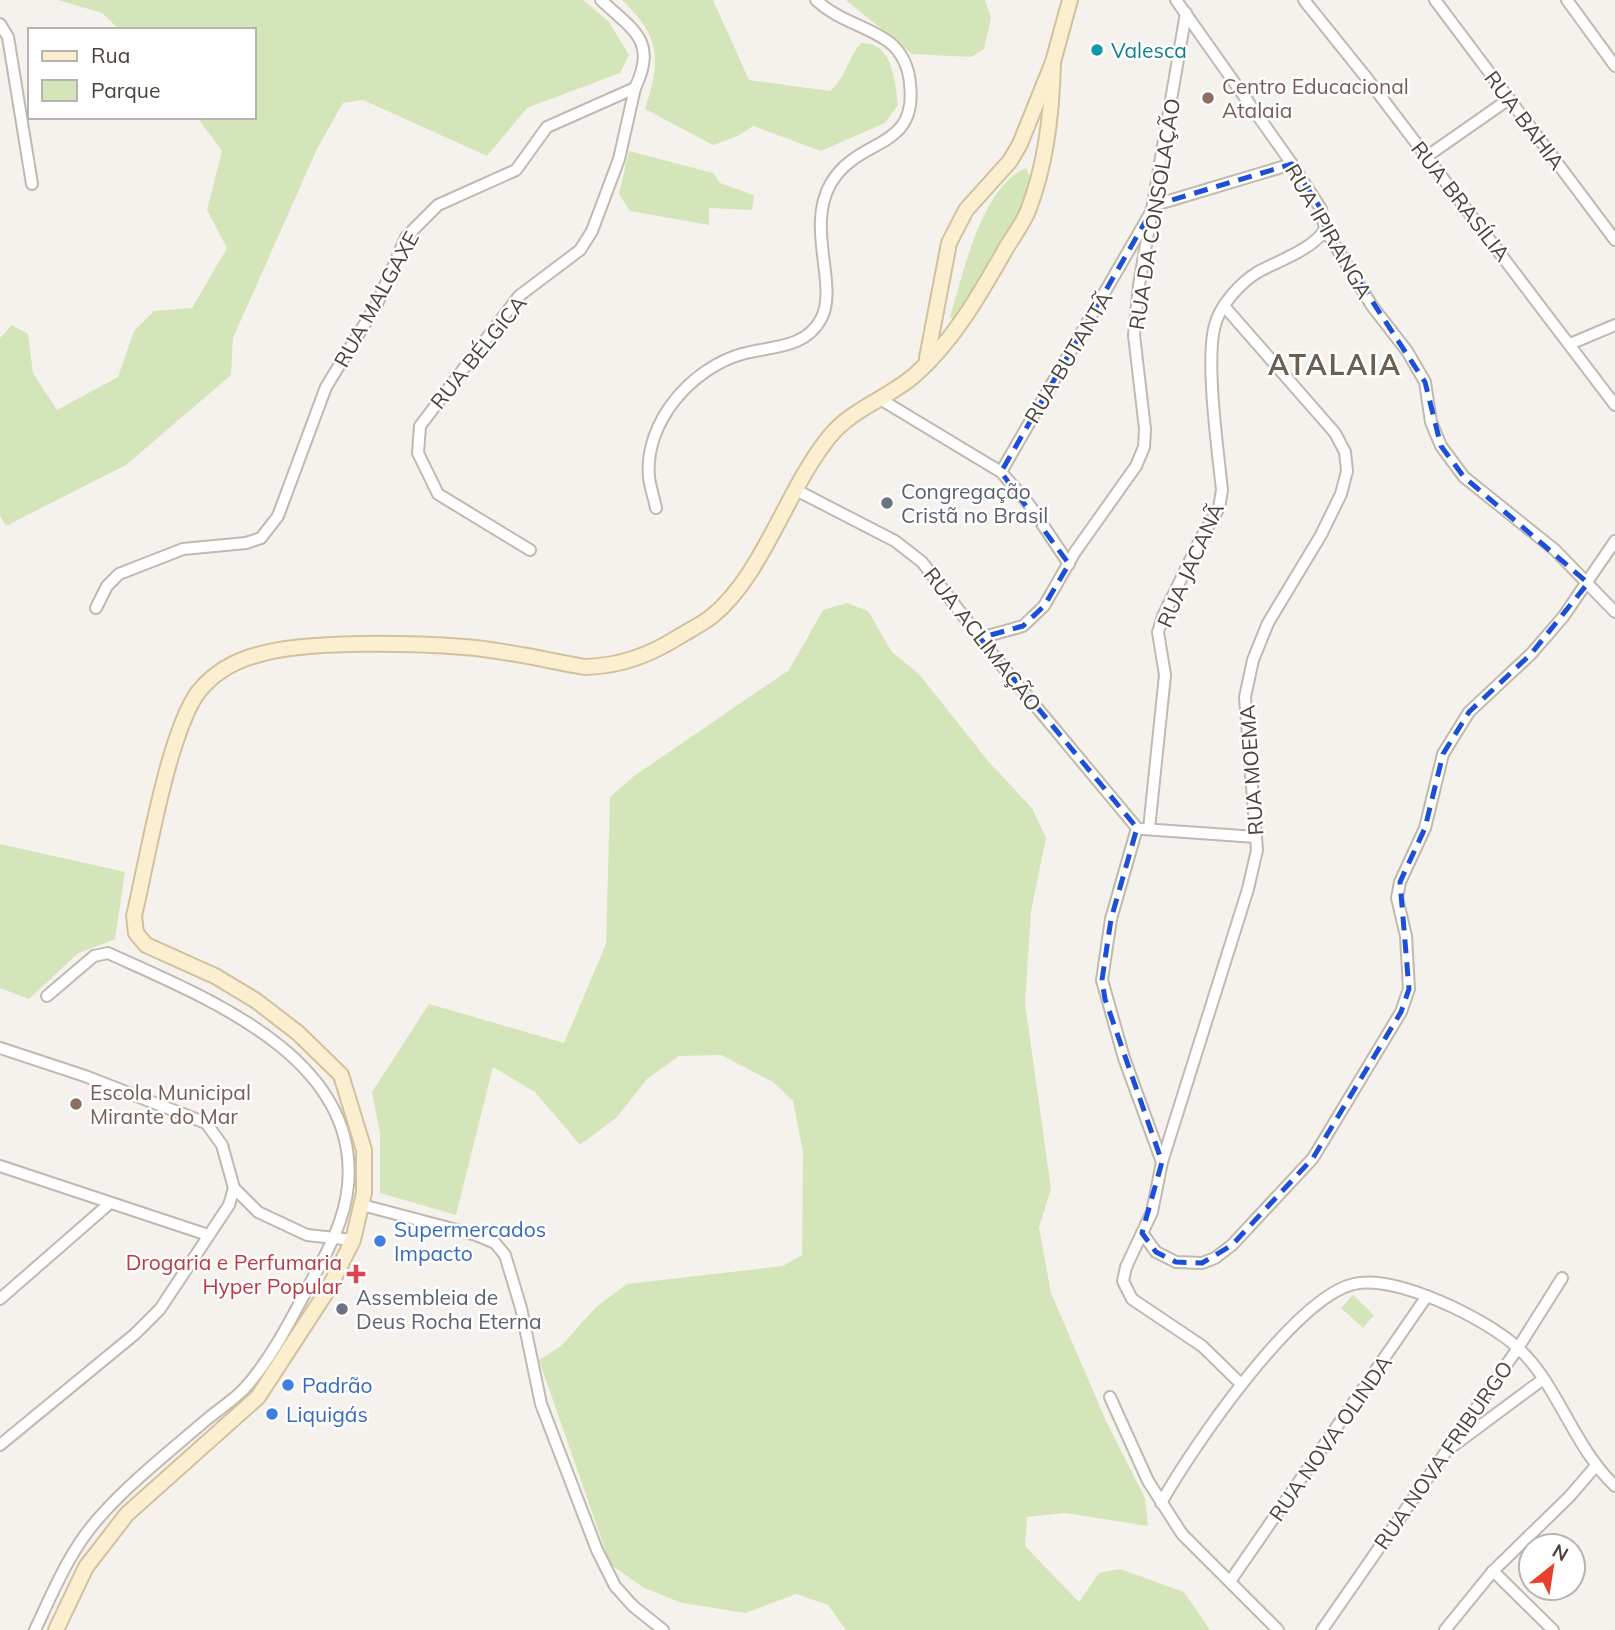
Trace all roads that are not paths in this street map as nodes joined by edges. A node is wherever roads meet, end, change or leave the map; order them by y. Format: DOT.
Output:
graph roads {
  1 [pos="601,0"];
  2 [pos="1070,0"];
  3 [pos="1175,0"];
  4 [pos="1304,0"];
  5 [pos="1435,0"];
  6 [pos="1567,0"];
  7 [pos="823,3"];
  8 [pos="1186,13"];
  9 [pos="0,24"];
  10 [pos="1053,62"];
  11 [pos="1615,66"];
  12 [pos="635,88"];
  13 [pos="1509,99"];
  14 [pos="1426,157"];
  15 [pos="1010,161"];
  16 [pos="1292,164"];
  17 [pos="1040,173"];
  18 [pos="32,184"];
  19 [pos="1155,205"];
  20 [pos="1325,229"];
  21 [pos="1615,240"];
  22 [pos="1224,306"];
  23 [pos="1615,325"];
  24 [pos="1570,344"];
  25 [pos="926,363"];
  26 [pos="880,399"];
  27 [pos="1615,405"];
  28 [pos="1001,472"];
  29 [pos="796,490"];
  30 [pos="656,508"];
  31 [pos="1615,541"];
  32 [pos="530,550"];
  33 [pos="1069,564"];
  34 [pos="1588,583"];
  35 [pos="96,608"];
  36 [pos="1615,611"];
  37 [pos="980,638"];
  38 [pos="1143,829"];
  39 [pos="1256,837"];
  40 [pos="47,996"];
  41 [pos="298,1033"];
  42 [pos="0,1048"];
  43 [pos="285,1049"];
  44 [pos="1162,1163"];
  45 [pos="0,1166"];
  46 [pos="234,1188"];
  47 [pos="110,1203"];
  48 [pos="362,1205"];
  49 [pos="1142,1233"];
  50 [pos="208,1235"];
  51 [pos="335,1238"];
  52 [pos="353,1240"];
  53 [pos="1562,1278"];
  54 [pos="3,1292"];
  55 [pos="1427,1296"];
  56 [pos="1518,1348"];
  57 [pos="1542,1380"];
  58 [pos="1241,1384"];
  59 [pos="1111,1397"];
  60 [pos="0,1445"];
  61 [pos="1445,1452"];
  62 [pos="1595,1467"];
  63 [pos="1615,1486"];
  64 [pos="1161,1503"];
  65 [pos="1493,1571"];
  66 [pos="1231,1580"];
  67 [pos="35,1630"];
  68 [pos="56,1630"];
  69 [pos="663,1630"];
  70 [pos="1278,1630"];
  71 [pos="1322,1630"];
  72 [pos="1445,1630"];
  73 [pos="1553,1630"];
  1 -- 12 [label="street"];
  2 -- 10 [label="street"];
  3 -- 8 [label="street, RUA IPIRANGA"];
  4 -- 14 [label="street, RUA BRASÍLIA"];
  5 -- 13 [label="street, RUA BAHIA"];
  6 -- 11 [label="street"];
  7 -- 30 [label="street"];
  8 -- 16 [label="street, RUA IPIRANGA"];
  8 -- 19 [label="street, RUA DA CONSOLAÇÃO"];
  9 -- 18 [label="street"];
  10 -- 15 [label="street"];
  10 -- 17 [label="street"];
  12 -- 32 [label="street, RUA BÉLGICA"];
  12 -- 35 [label="street, RUA MALGAXE"];
  13 -- 14 [label="street"];
  13 -- 21 [label="street, RUA BAHIA"];
  14 -- 24 [label="street, RUA BRASÍLIA"];
  15 -- 17 [label="street"];
  15 -- 25 [label="street"];
  16 -- 19 [label="street"];
  16 -- 20 [label="street, RUA IPIRANGA"];
  17 -- 25 [label="street"];
  19 -- 28 [label="street, RUA BUTANTÃ"];
  19 -- 33 [label="street, RUA DA CONSOLAÇÃO"];
  20 -- 22 [label="street, RUA JACANÃ"];
  20 -- 34 [label="street, RUA IPIRANGA"];
  22 -- 38 [label="street, RUA JACANÃ"];
  22 -- 39 [label="street, RUA MOEMA"];
  23 -- 24 [label="street"];
  24 -- 27 [label="street, RUA BRASÍLIA"];
  25 -- 26 [label="street"];
  26 -- 28 [label="street"];
  26 -- 29 [label="street"];
  28 -- 33 [label="street"];
  29 -- 37 [label="street, RUA ACLIMAÇÃO"];
  29 -- 41 [label="street"];
  31 -- 34 [label="street"];
  33 -- 37 [label="street, RUA DA CONSOLAÇÃO"];
  34 -- 36 [label="street, RUA IPIRANGA"];
  34 -- 49 [label="street"];
  37 -- 38 [label="street, RUA ACLIMAÇÃO"];
  38 -- 39 [label="street"];
  38 -- 44 [label="street, RUA JACANÃ"];
  39 -- 44 [label="street, RUA MOEMA"];
  40 -- 43 [label="street"];
  41 -- 43 [label="street"];
  41 -- 48 [label="street"];
  42 -- 46 [label="street"];
  43 -- 51 [label="street"];
  44 -- 49 [label="street, RUA MOEMA"];
  45 -- 47 [label="street"];
  46 -- 50 [label="street"];
  46 -- 51 [label="street"];
  47 -- 50 [label="street"];
  47 -- 54 [label="street"];
  48 -- 52 [label="street"];
  48 -- 69 [label="street"];
  49 -- 58 [label="street, RUA MOEMA"];
  50 -- 60 [label="street"];
  51 -- 52 [label="street"];
  51 -- 67 [label="street"];
  52 -- 68 [label="street"];
  53 -- 56 [label="street, RUA NOVA FRIBURGO"];
  55 -- 56 [label="street"];
  55 -- 58 [label="street"];
  55 -- 66 [label="street, RUA NOVA OLINDA"];
  56 -- 57 [label="street"];
  56 -- 61 [label="street, RUA NOVA FRIBURGO"];
  57 -- 61 [label="street"];
  57 -- 62 [label="street"];
  58 -- 64 [label="street"];
  59 -- 64 [label="street"];
  61 -- 71 [label="street, RUA NOVA FRIBURGO"];
  62 -- 63 [label="street"];
  62 -- 65 [label="street"];
  64 -- 66 [label="street"];
  65 -- 72 [label="street"];
  65 -- 73 [label="street"];
  66 -- 70 [label="street"];
}
